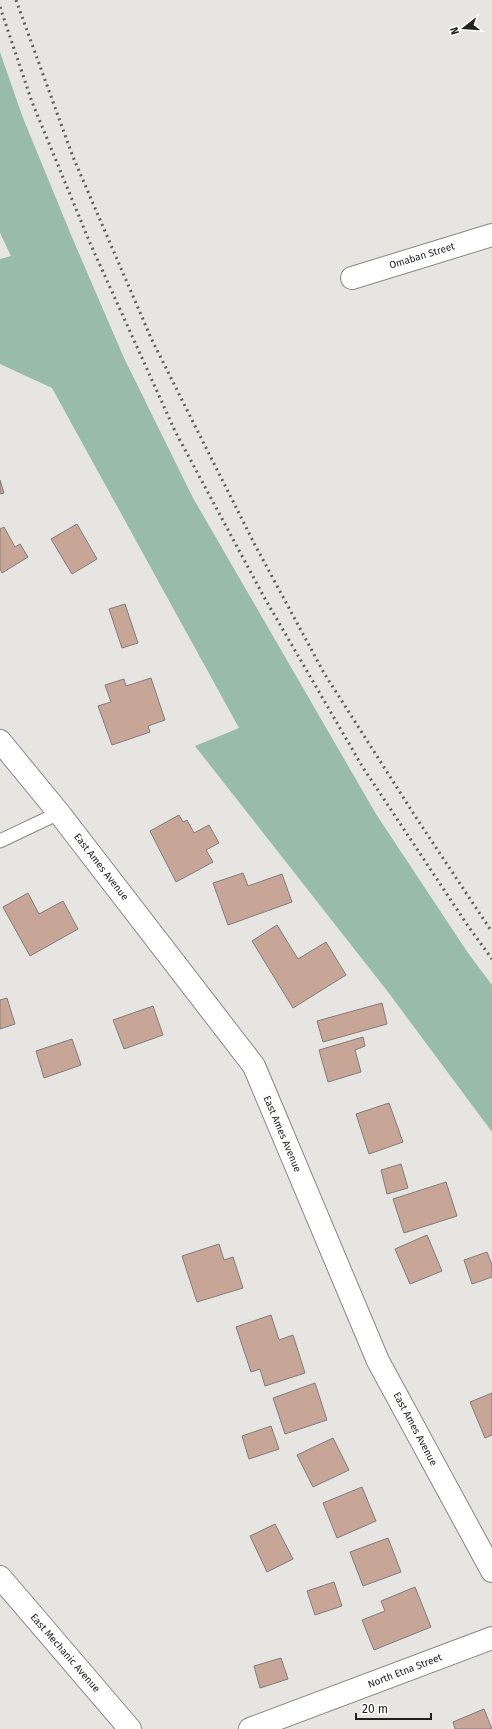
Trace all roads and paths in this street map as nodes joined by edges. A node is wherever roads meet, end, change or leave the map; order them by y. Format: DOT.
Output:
graph roads {
  1 [pos="492,235"];
  2 [pos="352,278"];
  3 [pos="0,741"];
  4 [pos="59,813"];
  5 [pos="0,840"];
  6 [pos="492,1571"];
  7 [pos="0,1577"];
  8 [pos="492,1638"];
  9 [pos="130,1729"];
  10 [pos="250,1729"];
  1 -- 2 [label="street, Omaban Street"];
  3 -- 4 [label="street, East Ames Avenue"];
  4 -- 5 [label="lane"];
  4 -- 6 [label="street, East Ames Avenue"];
  7 -- 9 [label="street, East Mechanic Avenue"];
  8 -- 10 [label="street, North Etna Street"];
}
